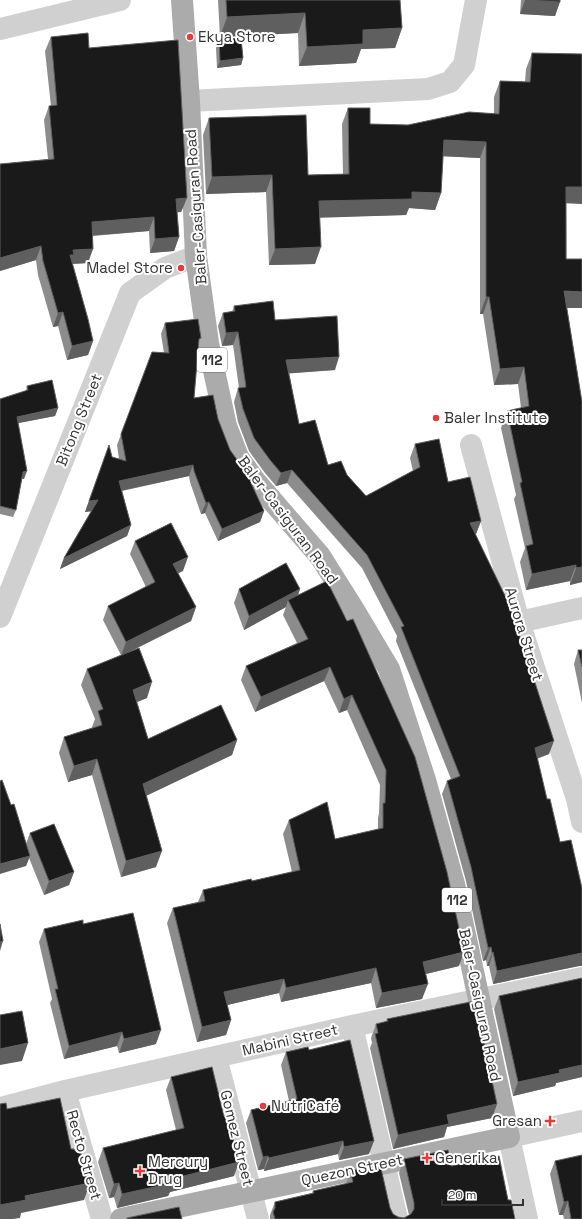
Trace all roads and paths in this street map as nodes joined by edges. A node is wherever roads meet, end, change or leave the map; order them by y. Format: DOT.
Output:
graph roads {
  1 [pos="120,0"];
  2 [pos="182,0"];
  3 [pos="476,0"];
  4 [pos="0,29"];
  5 [pos="189,101"];
  6 [pos="196,256"];
  7 [pos="471,445"];
  8 [pos="582,608"];
  9 [pos="0,618"];
  10 [pos="519,622"];
  11 [pos="580,799"];
  12 [pos="582,822"];
  13 [pos="582,978"];
  14 [pos="478,999"];
  15 [pos="352,1026"];
  16 [pos="216,1056"];
  17 [pos="65,1091"];
  18 [pos="0,1108"];
  19 [pos="582,1121"];
  20 [pos="509,1137"];
  21 [pos="384,1163"];
  22 [pos="250,1192"];
  23 [pos="102,1219"];
  24 [pos="121,1219"];
  25 [pos="258,1219"];
  26 [pos="397,1219"];
  27 [pos="527,1219"];
  1 -- 4 [label="street"];
  2 -- 5 [label="main road, Baler-Casiguran Road / 112"];
  3 -- 5 [label="street"];
  5 -- 6 [label="main road, Baler-Casiguran Road / 112"];
  6 -- 9 [label="street, Bitong Street"];
  6 -- 14 [label="main road, Baler-Casiguran Road / 112"];
  7 -- 10 [label="street, Aurora Street"];
  8 -- 10 [label="street"];
  10 -- 11 [label="street, Aurora Street"];
  11 -- 12 [label="street, Aurora Street"];
  13 -- 14 [label="street, Mabini Street"];
  14 -- 15 [label="street, Mabini Street"];
  14 -- 20 [label="main road, Baler-Casiguran Road / 112"];
  15 -- 16 [label="street, Mabini Street"];
  15 -- 21 [label="street"];
  16 -- 17 [label="street, Mabini Street"];
  16 -- 22 [label="street, Gomez Street"];
  17 -- 18 [label="street, Mabini Street"];
  17 -- 23 [label="street, Recto Street"];
  19 -- 20 [label="street, Quezon Street"];
  20 -- 21 [label="main road, Quezon Street"];
  20 -- 27 [label="street"];
  21 -- 22 [label="main road, Quezon Street"];
  21 -- 26 [label="street"];
  22 -- 24 [label="main road, Quezon Street"];
  22 -- 25 [label="street, Gomez Street"];
}
